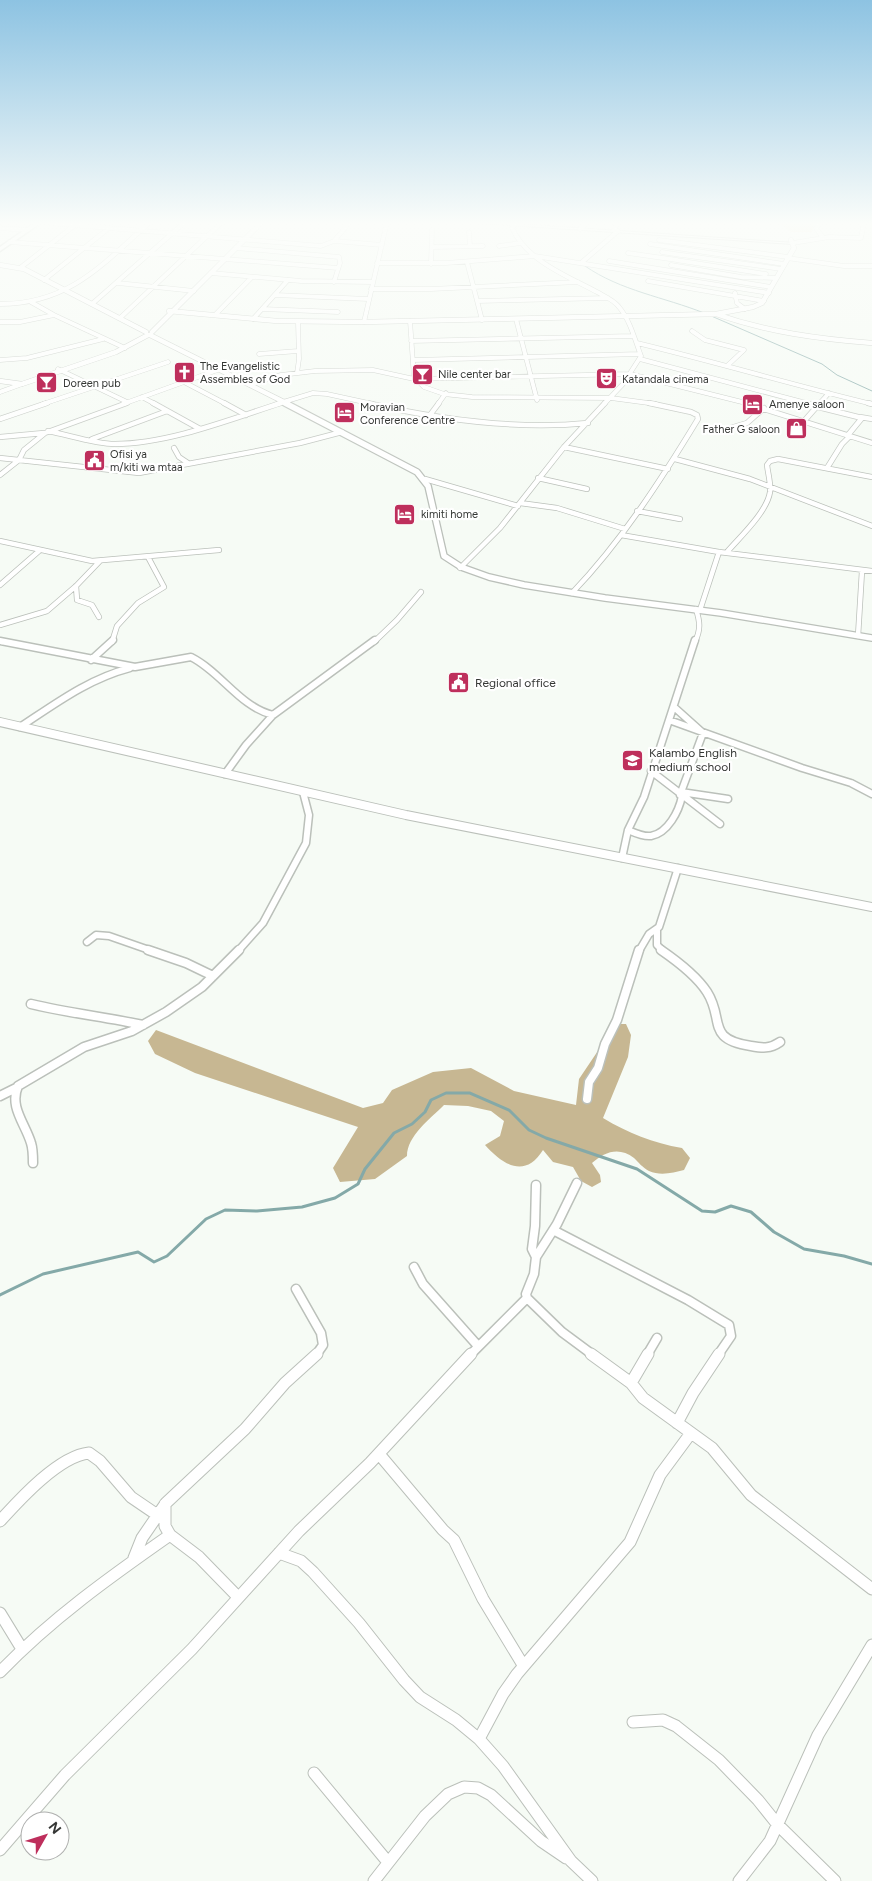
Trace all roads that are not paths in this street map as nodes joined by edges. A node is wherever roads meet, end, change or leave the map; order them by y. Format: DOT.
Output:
graph roads {
  1 [pos="45,310"];
  2 [pos="104,310"];
  3 [pos="129,310"];
  4 [pos="220,310"];
  5 [pos="261,310"];
  6 [pos="282,310"];
  7 [pos="366,310"];
  8 [pos="479,310"];
  9 [pos="621,310"];
  10 [pos="735,310"];
  11 [pos="172,311"];
  12 [pos="338,312"];
  13 [pos="710,314"];
  14 [pos="54,315"];
  15 [pos="215,315"];
  16 [pos="626,317"];
  17 [pos="120,318"];
  18 [pos="253,319"];
  19 [pos="516,319"];
  20 [pos="482,320"];
  21 [pos="410,321"];
  22 [pos="0,322"];
  23 [pos="298,322"];
  24 [pos="364,322"];
  25 [pos="692,331"];
  26 [pos="148,333"];
  27 [pos="633,336"];
  28 [pos="521,338"];
  29 [pos="103,339"];
  30 [pos="411,341"];
  31 [pos="637,343"];
  32 [pos="872,343"];
  33 [pos="123,347"];
  34 [pos="298,351"];
  35 [pos="258,354"];
  36 [pos="527,356"];
  37 [pos="640,356"];
  38 [pos="0,360"];
  39 [pos="413,360"];
  40 [pos="168,362"];
  41 [pos="728,365"];
  42 [pos="220,369"];
  43 [pos="59,370"];
  44 [pos="297,373"];
  45 [pos="630,374"];
  46 [pos="531,376"];
  47 [pos="414,379"];
  48 [pos="0,381"];
  49 [pos="184,382"];
  50 [pos="20,384"];
  51 [pos="250,385"];
  52 [pos="94,386"];
  53 [pos="0,390"];
  54 [pos="446,393"];
  55 [pos="829,393"];
  56 [pos="142,397"];
  57 [pos="611,398"];
  58 [pos="537,400"];
  59 [pos="127,402"];
  60 [pos="282,402"];
  61 [pos="872,404"];
  62 [pos="818,406"];
  63 [pos="764,408"];
  64 [pos="167,412"];
  65 [pos="246,414"];
  66 [pos="430,415"];
  67 [pos="860,417"];
  68 [pos="0,419"];
  69 [pos="872,419"];
  70 [pos="805,420"];
  71 [pos="588,423"];
  72 [pos="200,429"];
  73 [pos="727,430"];
  74 [pos="46,432"];
  75 [pos="342,432"];
  76 [pos="849,435"];
  77 [pos="0,437"];
  78 [pos="92,439"];
  79 [pos="872,443"];
  80 [pos="564,447"];
  81 [pos="174,448"];
  82 [pos="0,458"];
  83 [pos="675,459"];
  84 [pos="19,460"];
  85 [pos="188,463"];
  86 [pos="668,468"];
  87 [pos="827,468"];
  88 [pos="0,476"];
  89 [pos="872,477"];
  90 [pos="538,478"];
  91 [pos="425,479"];
  92 [pos="769,487"];
  93 [pos="587,489"];
  94 [pos="519,504"];
  95 [pos="637,511"];
  96 [pos="680,519"];
  97 [pos="872,526"];
  98 [pos="625,529"];
  99 [pos="621,536"];
  100 [pos="0,541"];
  101 [pos="219,550"];
  102 [pos="40,551"];
  103 [pos="719,552"];
  104 [pos="727,552"];
  105 [pos="148,557"];
  106 [pos="100,561"];
  107 [pos="460,568"];
  108 [pos="862,571"];
  109 [pos="872,571"];
  110 [pos="0,585"];
  111 [pos="76,586"];
  112 [pos="421,592"];
  113 [pos="572,592"];
  114 [pos="698,610"];
  115 [pos="99,617"];
  116 [pos="0,625"];
  117 [pos="858,636"];
  118 [pos="872,638"];
  119 [pos="0,641"];
  120 [pos="91,660"];
  121 [pos="135,667"];
  122 [pos="674,707"];
  123 [pos="273,715"];
  124 [pos="670,720"];
  125 [pos="0,722"];
  126 [pos="20,727"];
  127 [pos="703,733"];
  128 [pos="651,771"];
  129 [pos="225,774"];
  130 [pos="871,791"];
  131 [pos="304,792"];
  132 [pos="681,794"];
  133 [pos="728,800"];
  134 [pos="720,824"];
  135 [pos="628,830"];
  136 [pos="622,858"];
  137 [pos="678,868"];
  138 [pos="872,906"];
  139 [pos="657,929"];
  140 [pos="87,942"];
  141 [pos="213,976"];
  142 [pos="31,1004"];
  143 [pos="142,1026"];
  144 [pos="780,1042"];
  145 [pos="16,1088"];
  146 [pos="0,1096"];
  147 [pos="587,1099"];
  148 [pos="34,1163"];
  149 [pos="577,1183"];
  150 [pos="536,1185"];
  151 [pos="553,1230"];
  152 [pos="536,1257"];
  153 [pos="414,1266"];
  154 [pos="296,1289"];
  155 [pos="527,1298"];
  156 [pos="657,1338"];
  157 [pos="478,1346"];
  158 [pos="631,1383"];
  159 [pos="676,1423"];
  160 [pos="691,1432"];
  161 [pos="379,1454"];
  162 [pos="165,1504"];
  163 [pos="156,1514"];
  164 [pos="0,1521"];
  165 [pos="170,1535"];
  166 [pos="279,1553"];
  167 [pos="134,1558"];
  168 [pos="872,1589"];
  169 [pos="238,1597"];
  170 [pos="0,1614"];
  171 [pos="872,1646"];
  172 [pos="22,1649"];
  173 [pos="523,1665"];
  174 [pos="0,1672"];
  175 [pos="633,1722"];
  176 [pos="479,1739"];
  177 [pos="314,1773"];
  178 [pos="778,1825"];
  179 [pos="0,1850"];
  180 [pos="387,1861"];
  181 [pos="571,1861"];
  182 [pos="374,1881"];
  183 [pos="592,1881"];
  184 [pos="738,1881"];
  185 [pos="835,1881"];
  1 -- 14 [label="street"];
  2 -- 17 [label="street"];
  3 -- 17 [label="street"];
  4 -- 15 [label="street"];
  5 -- 18 [label="street"];
  6 -- 12 [label="street"];
  7 -- 24 [label="street"];
  8 -- 20 [label="street"];
  9 -- 16 [label="street"];
  10 -- 13 [label="street"];
  11 -- 15 [label="street"];
  11 -- 26 [label="street"];
  13 -- 16 [label="street"];
  13 -- 32 [label="street"];
  14 -- 22 [label="street"];
  14 -- 29 [label="street"];
  15 -- 18 [label="street"];
  16 -- 19 [label="street"];
  16 -- 27 [label="street"];
  17 -- 26 [label="street"];
  18 -- 23 [label="street"];
  19 -- 20 [label="street"];
  19 -- 28 [label="street"];
  20 -- 21 [label="street"];
  21 -- 24 [label="street"];
  21 -- 30 [label="street"];
  23 -- 24 [label="street"];
  23 -- 34 [label="street"];
  25 -- 41 [label="street"];
  26 -- 33 [label="street"];
  26 -- 42 [label="street"];
  27 -- 28 [label="street"];
  27 -- 31 [label="street"];
  28 -- 30 [label="street"];
  28 -- 36 [label="street"];
  29 -- 33 [label="street"];
  29 -- 38 [label="street"];
  30 -- 39 [label="street"];
  31 -- 37 [label="street"];
  31 -- 41 [label="street"];
  33 -- 43 [label="street"];
  34 -- 35 [label="street"];
  34 -- 44 [label="street"];
  36 -- 37 [label="street"];
  36 -- 39 [label="street"];
  36 -- 46 [label="street"];
  37 -- 45 [label="street"];
  37 -- 62 [label="street"];
  39 -- 47 [label="street"];
  40 -- 52 [label="street"];
  41 -- 55 [label="street"];
  42 -- 49 [label="street"];
  42 -- 51 [label="street"];
  43 -- 50 [label="street"];
  43 -- 52 [label="street"];
  44 -- 47 [label="street"];
  44 -- 51 [label="street"];
  45 -- 46 [label="street"];
  45 -- 57 [label="street"];
  45 -- 63 [label="street"];
  46 -- 47 [label="street"];
  46 -- 58 [label="street"];
  47 -- 54 [label="street"];
  48 -- 50 [label="street"];
  49 -- 56 [label="street"];
  49 -- 65 [label="street"];
  50 -- 53 [label="street"];
  51 -- 60 [label="street"];
  52 -- 59 [label="street"];
  52 -- 68 [label="street"];
  54 -- 58 [label="street"];
  54 -- 66 [label="street"];
  55 -- 61 [label="street"];
  55 -- 62 [label="street"];
  56 -- 59 [label="street"];
  56 -- 64 [label="street"];
  57 -- 58 [label="street"];
  57 -- 71 [label="street"];
  57 -- 83 [label="street"];
  59 -- 74 [label="street"];
  60 -- 65 [label="street"];
  60 -- 66 [label="street"];
  60 -- 75 [label="street"];
  62 -- 67 [label="street"];
  62 -- 70 [label="street"];
  63 -- 70 [label="street"];
  63 -- 73 [label="street"];
  64 -- 72 [label="street"];
  64 -- 78 [label="street"];
  65 -- 72 [label="street"];
  66 -- 71 [label="street"];
  67 -- 69 [label="street"];
  67 -- 76 [label="street"];
  70 -- 76 [label="street"];
  71 -- 80 [label="street"];
  72 -- 78 [label="street"];
  74 -- 77 [label="street"];
  74 -- 78 [label="street"];
  74 -- 84 [label="street"];
  75 -- 85 [label="street"];
  75 -- 91 [label="street"];
  76 -- 79 [label="street"];
  76 -- 87 [label="street"];
  80 -- 86 [label="street"];
  80 -- 90 [label="street"];
  81 -- 85 [label="street"];
  82 -- 84 [label="street"];
  83 -- 86 [label="street"];
  83 -- 92 [label="street"];
  84 -- 85 [label="street"];
  84 -- 88 [label="street"];
  86 -- 95 [label="street"];
  87 -- 89 [label="street"];
  87 -- 92 [label="street"];
  90 -- 93 [label="street"];
  90 -- 94 [label="street"];
  91 -- 94 [label="street"];
  91 -- 107 [label="street"];
  92 -- 97 [label="street"];
  92 -- 104 [label="street"];
  94 -- 98 [label="street"];
  94 -- 107 [label="street"];
  95 -- 96 [label="street"];
  95 -- 98 [label="street"];
  98 -- 99 [label="street"];
  99 -- 103 [label="street"];
  99 -- 113 [label="street"];
  100 -- 102 [label="street"];
  101 -- 105 [label="street"];
  102 -- 106 [label="street"];
  102 -- 110 [label="street"];
  103 -- 104 [label="street"];
  103 -- 114 [label="street"];
  104 -- 108 [label="street"];
  105 -- 106 [label="street"];
  105 -- 120 [label="street"];
  106 -- 111 [label="street"];
  107 -- 113 [label="street"];
  108 -- 109 [label="street"];
  108 -- 117 [label="street"];
  111 -- 115 [label="street"];
  111 -- 116 [label="street"];
  112 -- 123 [label="street"];
  113 -- 114 [label="street"];
  114 -- 117 [label="street"];
  114 -- 122 [label="street"];
  117 -- 118 [label="street"];
  119 -- 120 [label="street"];
  120 -- 121 [label="street"];
  121 -- 123 [label="street"];
  121 -- 126 [label="street"];
  122 -- 124 [label="street"];
  122 -- 127 [label="street"];
  123 -- 129 [label="street"];
  124 -- 127 [label="street"];
  124 -- 128 [label="street"];
  125 -- 126 [label="street"];
  126 -- 129 [label="street"];
  127 -- 130 [label="street"];
  127 -- 132 [label="street"];
  128 -- 132 [label="street"];
  128 -- 135 [label="street"];
  129 -- 131 [label="street"];
  131 -- 136 [label="street"];
  131 -- 141 [label="street"];
  132 -- 133 [label="street"];
  132 -- 134 [label="street"];
  132 -- 135 [label="street"];
  135 -- 136 [label="street"];
  136 -- 137 [label="street"];
  137 -- 138 [label="street"];
  137 -- 139 [label="street"];
  139 -- 144 [label="street"];
  139 -- 147 [label="street"];
  140 -- 141 [label="street"];
  141 -- 143 [label="street"];
  142 -- 143 [label="street"];
  143 -- 145 [label="street"];
  145 -- 146 [label="street"];
  145 -- 148 [label="street"];
  149 -- 151 [label="street"];
  150 -- 152 [label="street"];
  151 -- 152 [label="street"];
  151 -- 159 [label="street"];
  152 -- 155 [label="street"];
  153 -- 157 [label="street"];
  154 -- 162 [label="street"];
  155 -- 157 [label="street"];
  155 -- 158 [label="street"];
  156 -- 158 [label="street"];
  157 -- 161 [label="street"];
  158 -- 159 [label="street"];
  159 -- 160 [label="street"];
  160 -- 168 [label="street"];
  160 -- 173 [label="street"];
  161 -- 166 [label="street"];
  161 -- 173 [label="street"];
  162 -- 163 [label="street"];
  162 -- 165 [label="street"];
  163 -- 164 [label="street"];
  163 -- 167 [label="street"];
  165 -- 167 [label="street"];
  165 -- 169 [label="street"];
  166 -- 169 [label="street"];
  166 -- 176 [label="street"];
  167 -- 172 [label="street"];
  169 -- 179 [label="street"];
  170 -- 172 [label="street"];
  171 -- 178 [label="street"];
  172 -- 174 [label="street"];
  173 -- 176 [label="street"];
  175 -- 178 [label="street"];
  176 -- 181 [label="street"];
  177 -- 180 [label="street"];
  178 -- 184 [label="street"];
  178 -- 185 [label="street"];
  180 -- 181 [label="street"];
  180 -- 182 [label="street"];
  181 -- 183 [label="street"];
}
